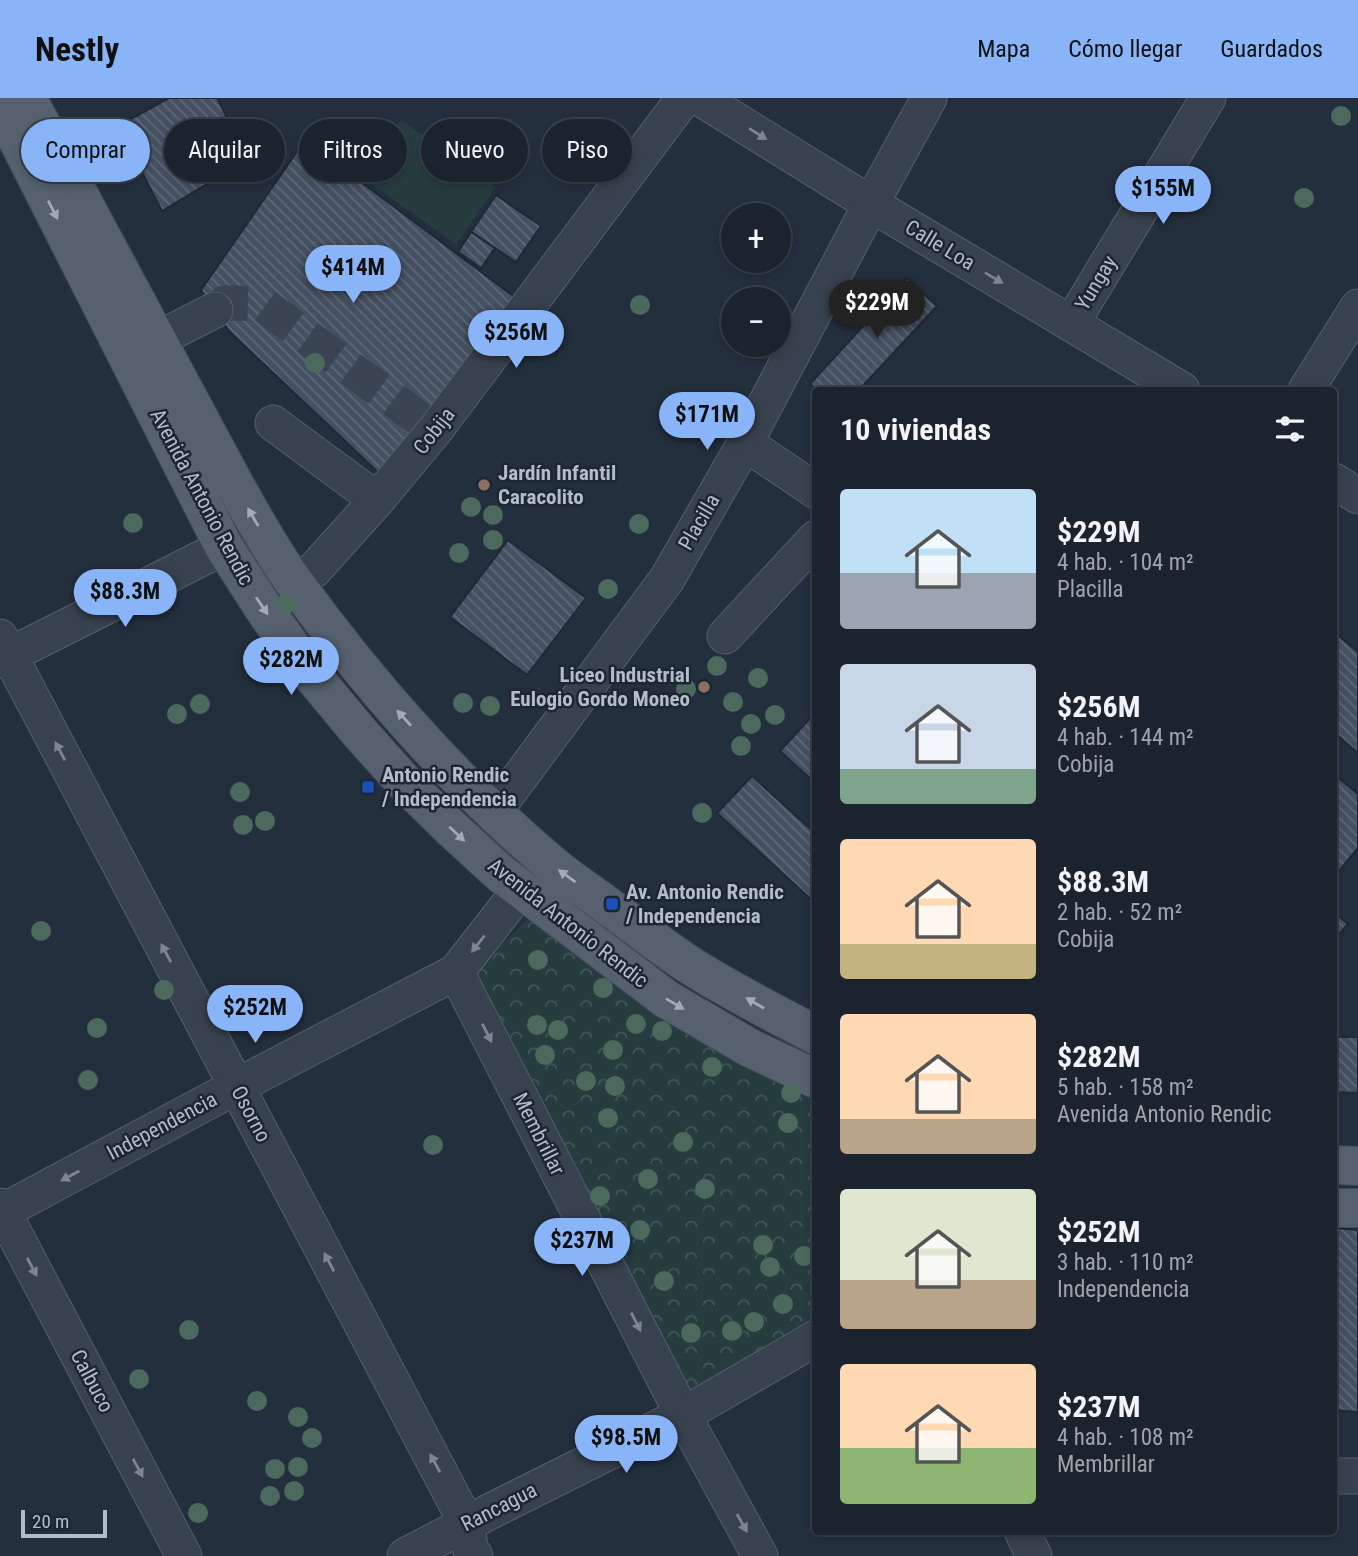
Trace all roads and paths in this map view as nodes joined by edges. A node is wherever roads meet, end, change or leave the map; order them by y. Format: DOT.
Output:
graph roads {
  1 [pos="684,98"];
  2 [pos="700,98"];
  3 [pos="929,98"];
  4 [pos="1208,98"];
  5 [pos="15,105"];
  6 [pos="871,204"];
  7 [pos="1358,307"];
  8 [pos="215,310"];
  9 [pos="1071,324"];
  10 [pos="156,340"];
  11 [pos="1177,387"];
  12 [pos="1308,387"];
  13 [pos="273,424"];
  14 [pos="745,443"];
  15 [pos="1337,483"];
  16 [pos="812,488"];
  17 [pos="1358,496"];
  18 [pos="377,500"];
  19 [pos="812,542"];
  20 [pos="224,547"];
  21 [pos="293,581"];
  22 [pos="725,636"];
  23 [pos="3,651"];
  24 [pos="494,812"];
  25 [pos="520,890"];
  26 [pos="456,972"];
  27 [pos="812,1033"];
  28 [pos="812,1077"];
  29 [pos="237,1086"];
  30 [pos="1337,1165"];
  31 [pos="1358,1166"];
  32 [pos="1337,1208"];
  33 [pos="1358,1208"];
  34 [pos="1,1210"];
  35 [pos="812,1340"];
  36 [pos="683,1415"];
  37 [pos="1337,1476"];
  38 [pos="1358,1476"];
  39 [pos="1024,1535"];
  40 [pos="471,1540"];
  41 [pos="184,1556"];
  42 [pos="405,1556"];
  43 [pos="760,1556"];
  44 [pos="1034,1556"];
  1 -- 18 [label="street, Cobija"];
  2 -- 6 [label="street, Calle Loa, one-way"];
  3 -- 6 [label="street, Placilla"];
  4 -- 9 [label="street, Yungay"];
  5 -- 10 [label="main road, Avenida Antonio Rendic"];
  5 -- 20 [label="main road, Avenida Antonio Rendic, one-way"];
  6 -- 9 [label="street, Calle Loa, one-way"];
  6 -- 14 [label="street, Placilla"];
  7 -- 12 [label="street"];
  8 -- 10 [label="street"];
  9 -- 11 [label="street, Calle Loa"];
  21 -- 10 [label="main road, Avenida Antonio Rendic, one-way"];
  13 -- 18 [label="street"];
  14 -- 16 [label="street"];
  14 -- 24 [label="street, Placilla"];
  15 -- 17 [label="street"];
  18 -- 21 [label="street, Cobija"];
  19 -- 22 [label="street"];
  20 -- 23 [label="street"];
  20 -- 25 [label="main road, Avenida Antonio Rendic, one-way"];
  24 -- 21 [label="main road, Avenida Antonio Rendic, one-way"];
  29 -- 23 [label="street, Osorno, one-way"];
  27 -- 24 [label="main road, Avenida Antonio Rendic, one-way"];
  25 -- 26 [label="street, Independencia, one-way"];
  25 -- 28 [label="main road, Avenida Antonio Rendic, one-way"];
  26 -- 29 [label="street, Independencia"];
  26 -- 36 [label="street, Membrillar, one-way"];
  29 -- 34 [label="street, Independencia, one-way"];
  40 -- 29 [label="street, Osorno, one-way"];
  30 -- 31 [label="main road"];
  32 -- 33 [label="main road"];
  34 -- 41 [label="street, Calbuco, one-way"];
  35 -- 36 [label="street, Rancagua"];
  36 -- 40 [label="street, Rancagua"];
  36 -- 43 [label="street, Membrillar, one-way"];
  37 -- 38 [label="street"];
  39 -- 44 [label="street"];
  40 -- 42 [label="street, Rancagua"];
}
